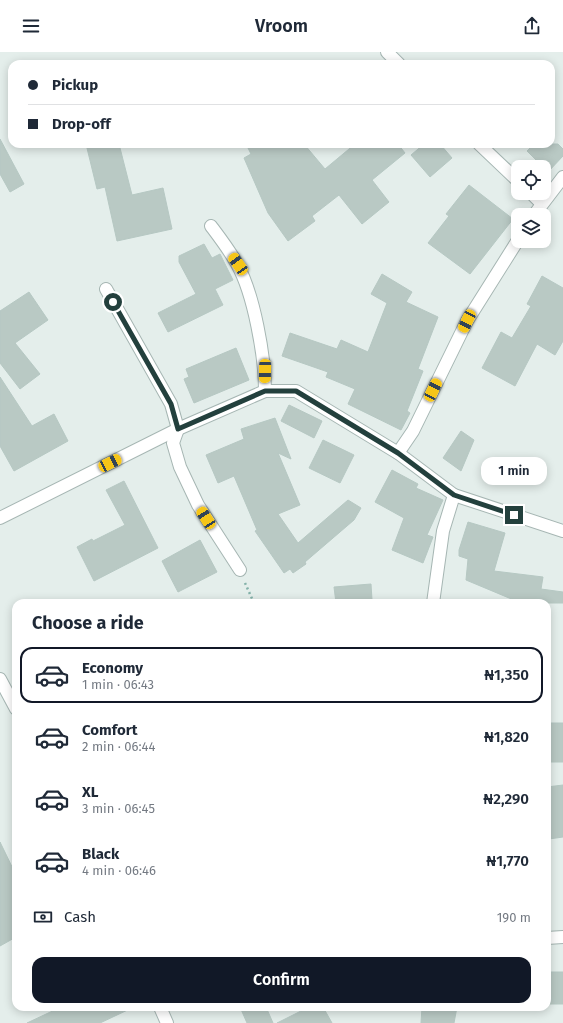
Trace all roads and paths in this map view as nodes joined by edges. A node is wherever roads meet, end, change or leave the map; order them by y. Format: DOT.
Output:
graph roads {
  1 [pos="388,52"];
  2 [pos="395,60"];
  3 [pos="483,148"];
  4 [pos="511,174"];
  5 [pos="563,177"];
  6 [pos="538,200"];
  7 [pos="541,203"];
  8 [pos="538,208"];
  9 [pos="211,226"];
  10 [pos="513,248"];
  11 [pos="106,289"];
  12 [pos="265,391"];
  13 [pos="178,429"];
  14 [pos="398,453"];
  15 [pos="454,495"];
  16 [pos="0,518"];
  17 [pos="563,531"];
  18 [pos="240,570"];
  19 [pos="252,599"];
  20 [pos="434,599"];
  21 [pos="0,679"];
  22 [pos="4,697"];
  23 [pos="12,705"];
  24 [pos="563,937"];
  25 [pos="551,938"];
  26 [pos="162,1011"];
  27 [pos="167,1023"];
  1 -- 2 [label="street"];
  3 -- 4 [label="street"];
  5 -- 7 [label="street"];
  6 -- 7 [label="street"];
  7 -- 8 [label="street"];
  9 -- 12 [label="street"];
  10 -- 14 [label="street"];
  11 -- 13 [label="street"];
  12 -- 13 [label="street"];
  12 -- 14 [label="street"];
  13 -- 16 [label="street"];
  13 -- 18 [label="street"];
  14 -- 15 [label="street"];
  15 -- 17 [label="street"];
  15 -- 20 [label="street"];
  18 -- 19 [label="path"];
  21 -- 22 [label="street"];
  22 -- 23 [label="street"];
  24 -- 25 [label="street"];
  26 -- 27 [label="street"];
}
